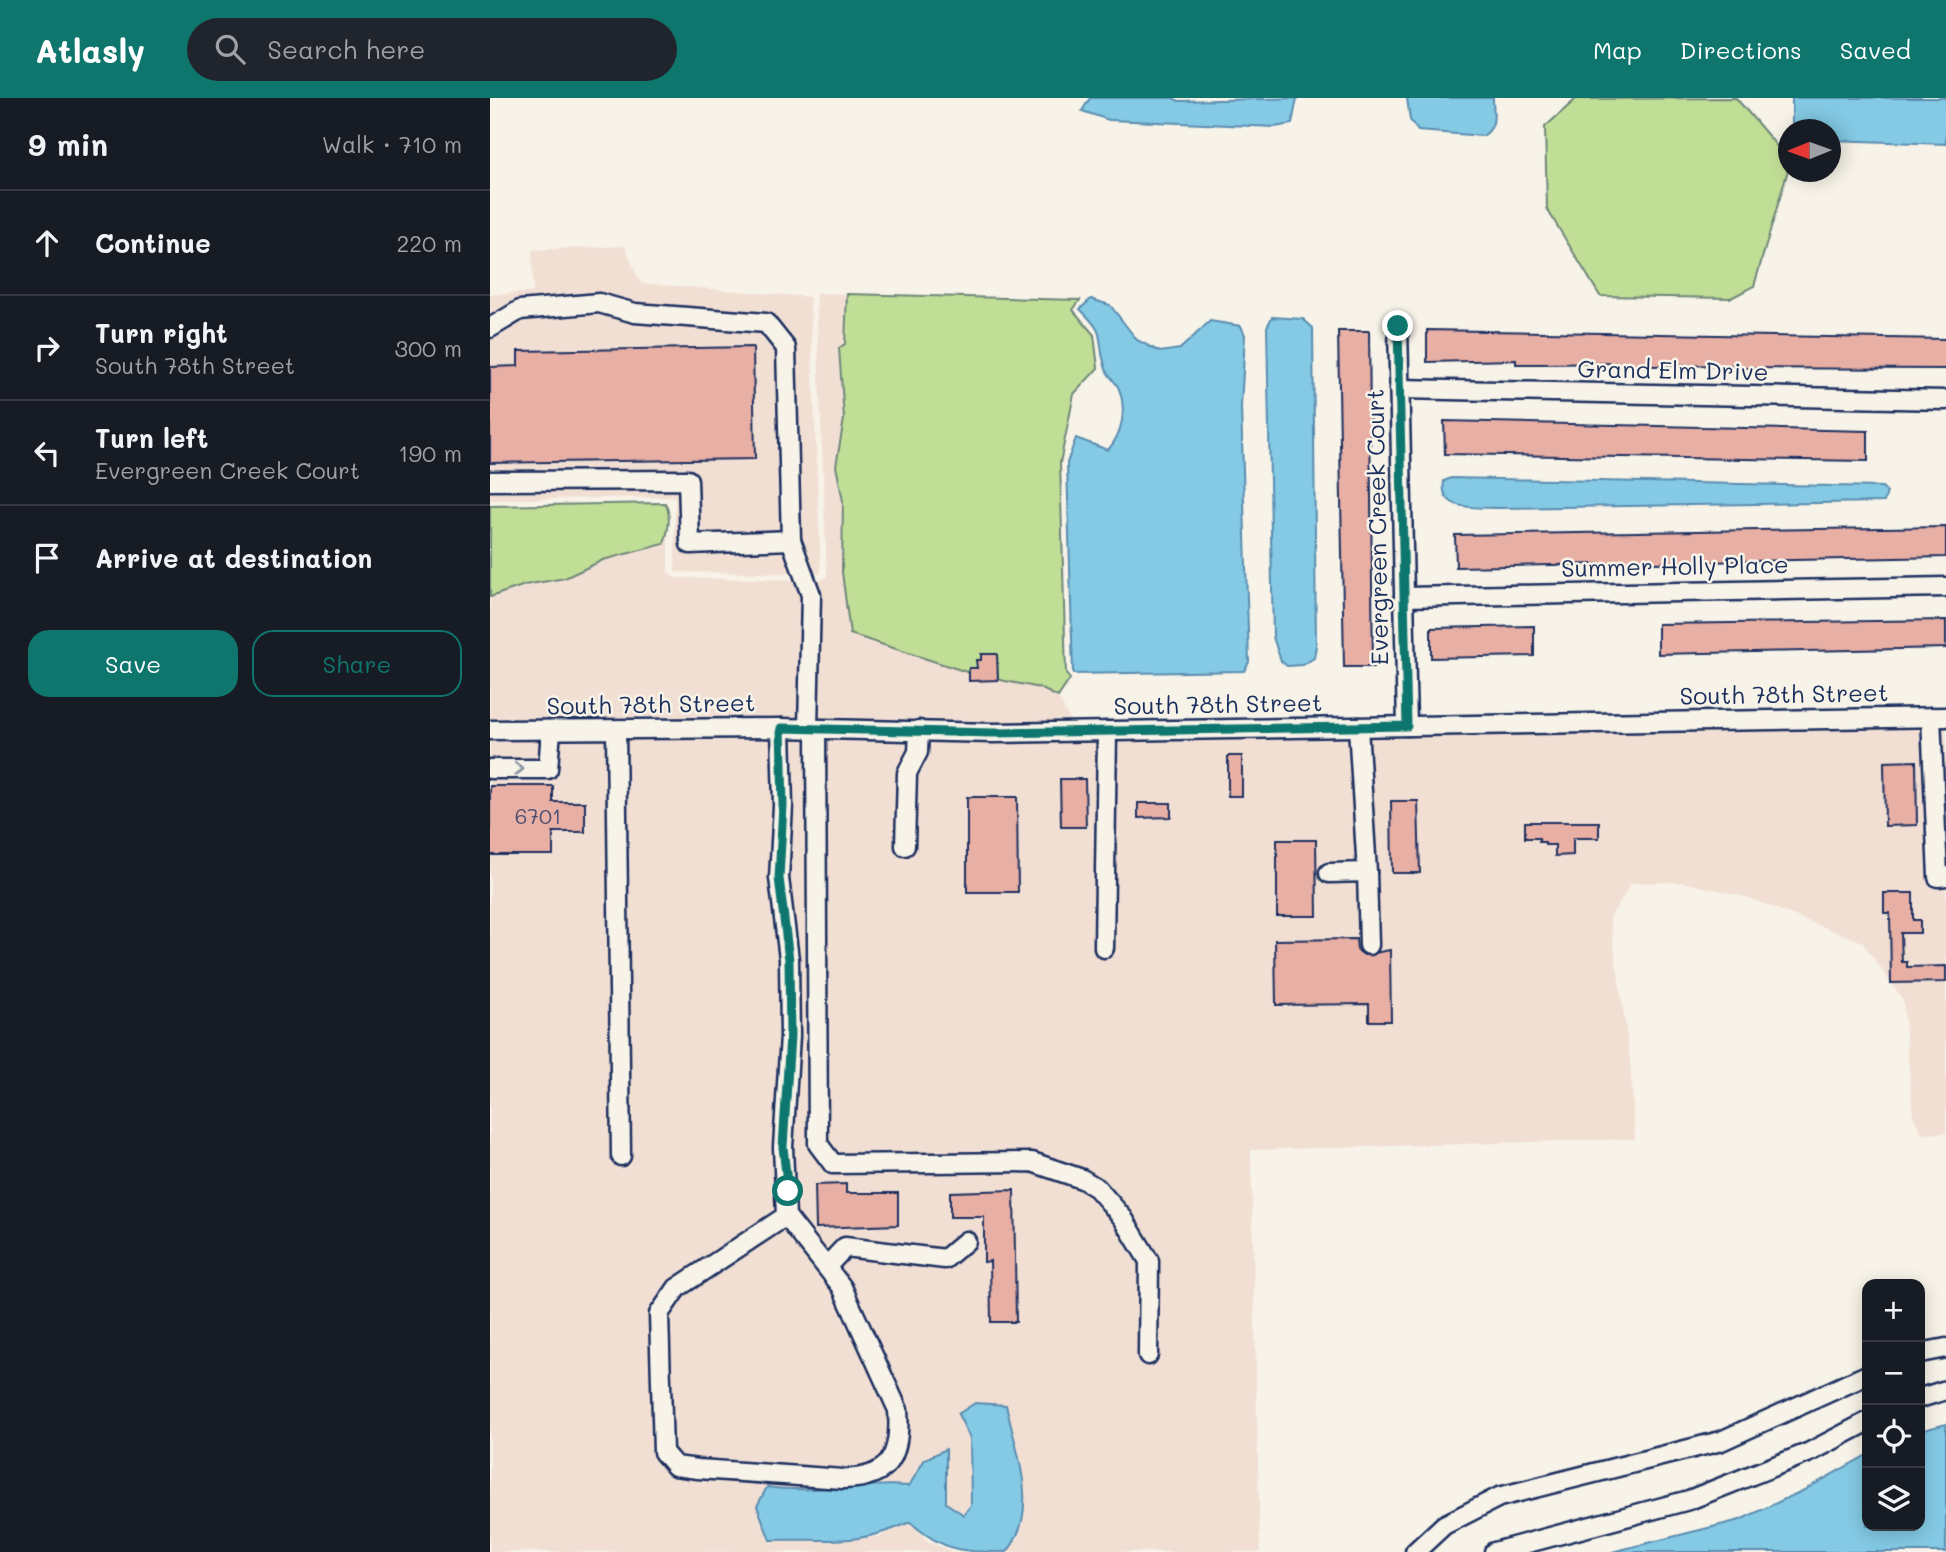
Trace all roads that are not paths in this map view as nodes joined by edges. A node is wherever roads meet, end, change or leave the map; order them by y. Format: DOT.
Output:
graph roads {
  1 [pos="1398,326"];
  2 [pos="490,328"];
  3 [pos="1399,389"];
  4 [pos="1946,400"];
  5 [pos="490,481"];
  6 [pos="791,540"];
  7 [pos="1946,587"];
  8 [pos="1404,597"];
  9 [pos="1938,717"];
  10 [pos="1407,726"];
  11 [pos="1358,727"];
  12 [pos="781,728"];
  13 [pos="812,729"];
  14 [pos="490,730"];
  15 [pos="551,730"];
  16 [pos="616,730"];
  17 [pos="919,730"];
  18 [pos="1107,731"];
  19 [pos="490,769"];
  20 [pos="905,846"];
  21 [pos="1367,872"];
  22 [pos="1329,873"];
  23 [pos="1946,876"];
  24 [pos="1369,945"];
  25 [pos="1104,948"];
  26 [pos="621,1156"];
  27 [pos="786,1216"];
  28 [pos="966,1241"];
  29 [pos="828,1265"];
  30 [pos="1946,1348"];
  31 [pos="1925,1352"];
  32 [pos="1148,1355"];
  33 [pos="1862,1377"];
  34 [pos="1946,1390"];
  35 [pos="1925,1396"];
  36 [pos="1862,1426"];
  37 [pos="1415,1552"];
  38 [pos="1494,1552"];
  1 -- 3 [label="street, Evergreen Creek Court"];
  2 -- 6 [label="street"];
  3 -- 4 [label="street, Grand Elm Drive"];
  3 -- 8 [label="street, Evergreen Creek Court"];
  5 -- 6 [label="street"];
  6 -- 13 [label="street"];
  7 -- 8 [label="street, Summer Holly Place"];
  8 -- 10 [label="street, Evergreen Creek Court"];
  9 -- 10 [label="street, South 78th Street"];
  9 -- 23 [label="street"];
  10 -- 11 [label="street, South 78th Street"];
  11 -- 18 [label="street, South 78th Street"];
  11 -- 21 [label="street"];
  12 -- 13 [label="street, South 78th Street"];
  12 -- 16 [label="street, South 78th Street"];
  12 -- 27 [label="street"];
  13 -- 17 [label="street, South 78th Street"];
  13 -- 32 [label="street"];
  14 -- 15 [label="street, South 78th Street"];
  15 -- 16 [label="street, South 78th Street"];
  19 -- 15 [label="street, one-way"];
  16 -- 26 [label="street"];
  17 -- 18 [label="street, South 78th Street"];
  17 -- 20 [label="street"];
  18 -- 25 [label="street"];
  21 -- 22 [label="street"];
  21 -- 24 [label="street"];
  27 -- 29 [label="street"];
  27 -- 29 [label="street"];
  28 -- 29 [label="street"];
  30 -- 31 [label="street"];
  33 -- 37 [label="street"];
  34 -- 35 [label="street"];
  36 -- 38 [label="street"];
}
